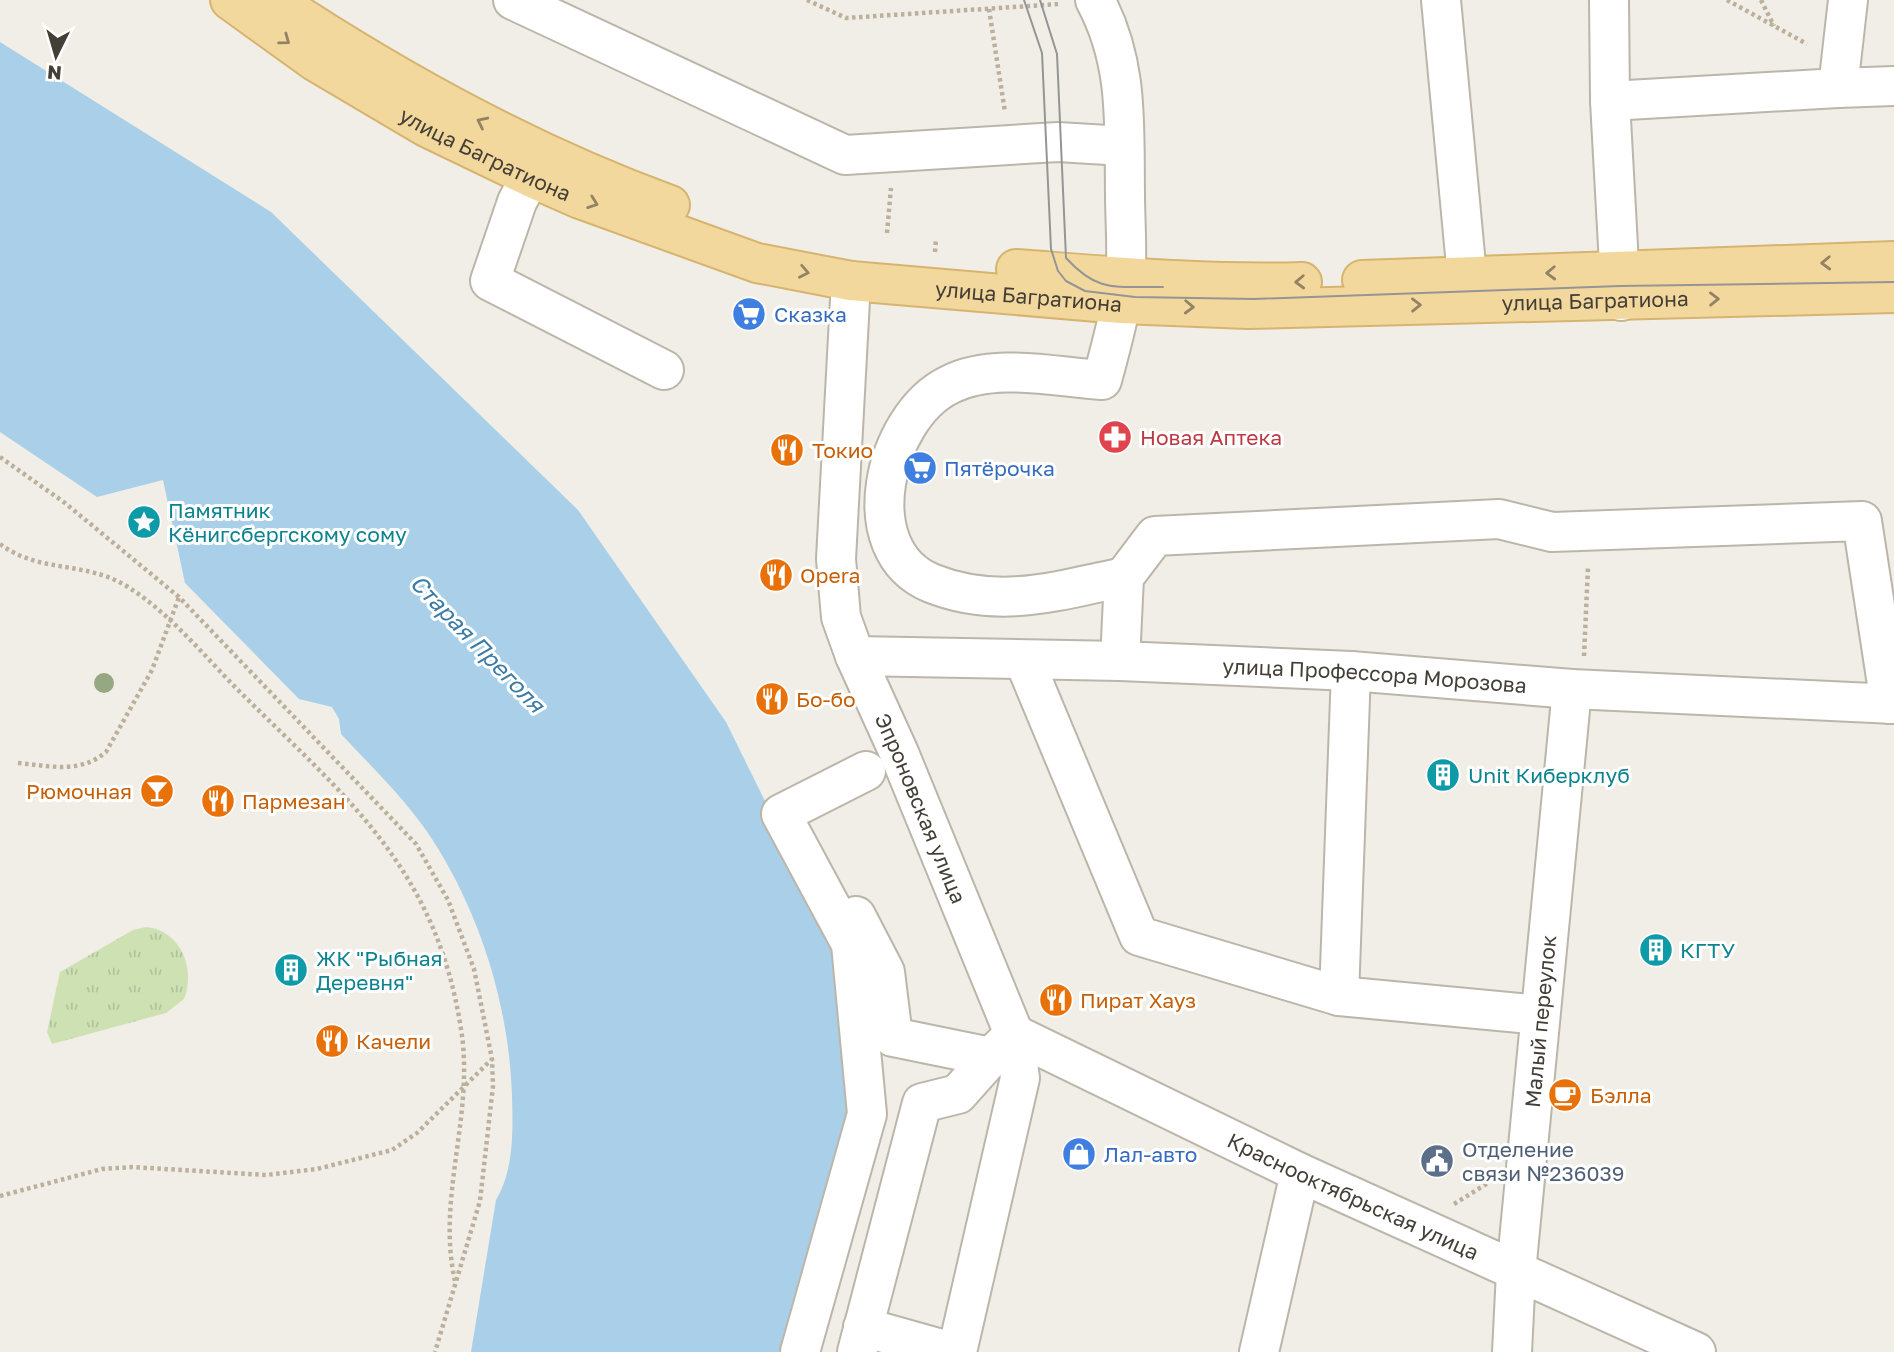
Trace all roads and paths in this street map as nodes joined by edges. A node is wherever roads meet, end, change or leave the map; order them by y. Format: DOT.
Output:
graph roads {
  1 [pos="230,0"];
  2 [pos="275,0"];
  3 [pos="513,0"];
  4 [pos="807,0"];
  5 [pos="1441,0"];
  6 [pos="1609,0"];
  7 [pos="1727,0"];
  8 [pos="1760,0"];
  9 [pos="1848,0"];
  10 [pos="1082,2"];
  11 [pos="989,9"];
  12 [pos="1774,27"];
  13 [pos="1840,76"];
  14 [pos="1894,86"];
  15 [pos="1610,101"];
  16 [pos="1010,145"];
  17 [pos="1124,146"];
  18 [pos="894,152"];
  19 [pos="530,177"];
  20 [pos="887,233"];
  21 [pos="1894,261"];
  22 [pos="851,268"];
  23 [pos="1466,276"];
  24 [pos="1620,285"];
  25 [pos="1123,291"];
  26 [pos="1894,293"];
  27 [pos="664,370"];
  28 [pos="0,457"];
  29 [pos="1590,531"];
  30 [pos="0,544"];
  31 [pos="1124,578"];
  32 [pos="180,597"];
  33 [pos="170,622"];
  34 [pos="855,656"];
  35 [pos="1024,660"];
  36 [pos="1120,661"];
  37 [pos="1351,671"];
  38 [pos="1577,689"];
  39 [pos="1892,704"];
  40 [pos="18,763"];
  41 [pos="866,771"];
  42 [pos="806,822"];
  43 [pos="1339,996"];
  44 [pos="1540,1015"];
  45 [pos="1002,1046"];
  46 [pos="492,1059"];
  47 [pos="465,1085"];
  48 [pos="1300,1173"];
  49 [pos="1491,1181"];
  50 [pos="0,1196"];
  51 [pos="1447,1208"];
  52 [pos="1516,1272"];
  53 [pos="455,1282"];
  54 [pos="860,1339"];
  55 [pos="435,1352"];
  56 [pos="800,1352"];
  57 [pos="955,1352"];
  58 [pos="1259,1352"];
  59 [pos="1512,1352"];
  60 [pos="1696,1352"];
  1 -- 19 [label="main road, улица Багратиона, one-way"];
  22 -- 2 [label="main road, улица Багратиона, one-way"];
  3 -- 18 [label="street"];
  4 -- 11 [label="path"];
  5 -- 23 [label="street"];
  6 -- 15 [label="street"];
  7 -- 12 [label="path"];
  8 -- 12 [label="path"];
  9 -- 13 [label="street"];
  10 -- 11 [label="path"];
  10 -- 17 [label="street"];
  11 -- 16 [label="path"];
  12 -- 13 [label="path"];
  13 -- 14 [label="street"];
  13 -- 15 [label="street"];
  15 -- 24 [label="street"];
  16 -- 17 [label="street"];
  16 -- 18 [label="street"];
  17 -- 25 [label="street"];
  18 -- 20 [label="path"];
  19 -- 22 [label="main road, улица Багратиона, one-way"];
  19 -- 27 [label="street"];
  21 -- 24 [label="main road, улица Багратиона, one-way"];
  22 -- 25 [label="main road, улица Багратиона"];
  22 -- 34 [label="street, Эпроновская улица"];
  24 -- 23 [label="main road, улица Багратиона, one-way"];
  23 -- 25 [label="main road, улица Багратиона, one-way"];
  25 -- 24 [label="main road, улица Багратиона, one-way"];
  24 -- 26 [label="main road, улица Багратиона, one-way"];
  25 -- 31 [label="street"];
  28 -- 32 [label="path"];
  29 -- 31 [label="street"];
  29 -- 38 [label="path"];
  29 -- 39 [label="street"];
  30 -- 33 [label="path"];
  31 -- 36 [label="street"];
  32 -- 33 [label="path"];
  32 -- 46 [label="path"];
  33 -- 40 [label="path"];
  33 -- 47 [label="path"];
  34 -- 35 [label="street, улица Профессора Морозова"];
  34 -- 45 [label="street, Эпроновская улица"];
  35 -- 36 [label="street, улица Профессора Морозова"];
  35 -- 43 [label="street"];
  36 -- 37 [label="street, улица Профессора Морозова"];
  37 -- 38 [label="street, улица Профессора Морозова"];
  37 -- 43 [label="street"];
  38 -- 39 [label="street, улица Профессора Морозова"];
  38 -- 44 [label="street, Малый переулок"];
  41 -- 56 [label="street, Эпроновская улица"];
  42 -- 45 [label="street, Краснооктябрьская улица"];
  43 -- 44 [label="street"];
  44 -- 52 [label="street, Малый переулок"];
  45 -- 48 [label="street, Краснооктябрьская улица"];
  45 -- 54 [label="street"];
  45 -- 57 [label="street, Эпроновская улица"];
  46 -- 47 [label="path"];
  46 -- 53 [label="path"];
  47 -- 50 [label="path"];
  47 -- 53 [label="path"];
  48 -- 52 [label="street, Краснооктябрьская улица"];
  48 -- 58 [label="street"];
  49 -- 51 [label="path"];
  52 -- 59 [label="street, Малый переулок"];
  52 -- 60 [label="street, Краснооктябрьская улица"];
  53 -- 55 [label="path"];
  54 -- 57 [label="street"];
}
